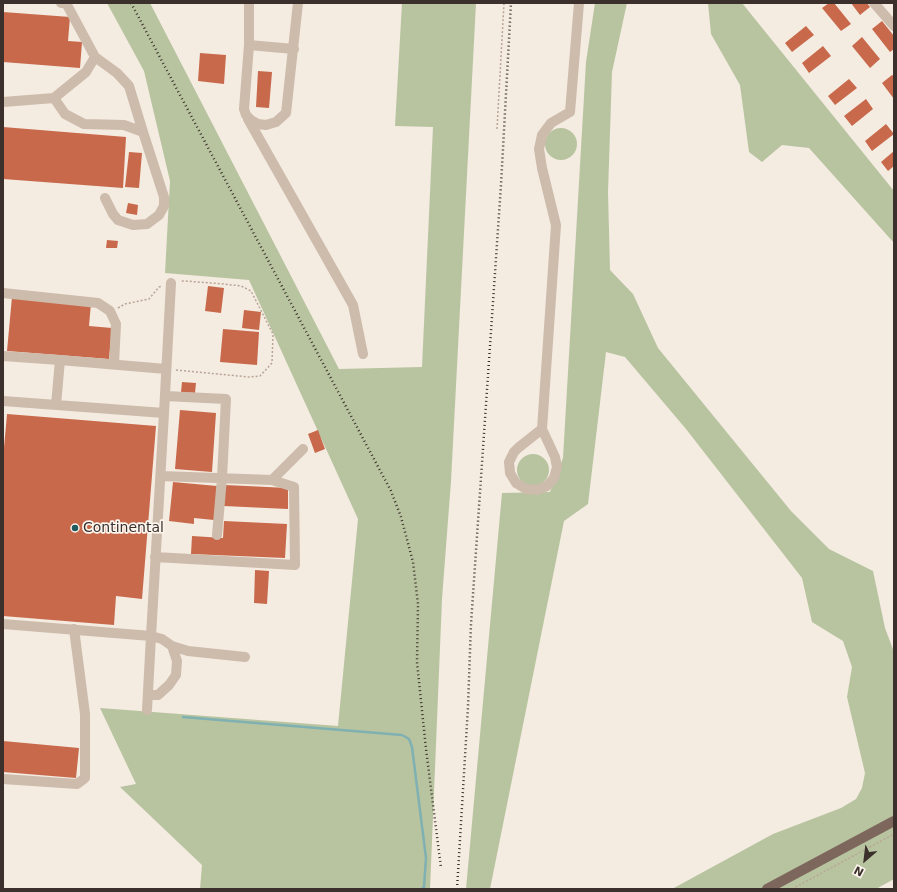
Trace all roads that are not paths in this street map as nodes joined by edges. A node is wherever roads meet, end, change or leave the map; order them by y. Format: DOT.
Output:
graph roads {
  1 [pos="61,3"];
  2 [pos="65,3"];
  3 [pos="249,3"];
  4 [pos="298,3"];
  5 [pos="579,3"];
  6 [pos="874,3"];
  7 [pos="894,26"];
  8 [pos="249,45"];
  9 [pos="294,49"];
  10 [pos="95,57"];
  11 [pos="54,98"];
  12 [pos="3,102"];
  13 [pos="136,108"];
  14 [pos="246,115"];
  15 [pos="124,125"];
  16 [pos="143,132"];
  17 [pos="105,198"];
  18 [pos="171,283"];
  19 [pos="3,293"];
  20 [pos="363,354"];
  21 [pos="3,356"];
  22 [pos="60,360"];
  23 [pos="114,364"];
  24 [pos="166,369"];
  25 [pos="165,396"];
  26 [pos="3,400"];
  27 [pos="56,405"];
  28 [pos="164,413"];
  29 [pos="542,430"];
  30 [pos="303,449"];
  31 [pos="161,476"];
  32 [pos="222,478"];
  33 [pos="272,480"];
  34 [pos="217,535"];
  35 [pos="155,557"];
  36 [pos="3,624"];
  37 [pos="74,629"];
  38 [pos="151,636"];
  39 [pos="172,646"];
  40 [pos="245,657"];
  41 [pos="148,695"];
  42 [pos="147,710"];
  43 [pos="3,779"];
  44 [pos="894,821"];
  45 [pos="767,889"];
  1 -- 2 [label="lane"];
  2 -- 10 [label="lane"];
  3 -- 8 [label="lane"];
  4 -- 9 [label="lane"];
  5 -- 29 [label="lane"];
  6 -- 7 [label="lane"];
  8 -- 9 [label="lane"];
  8 -- 14 [label="lane"];
  9 -- 14 [label="lane"];
  10 -- 11 [label="lane"];
  10 -- 13 [label="lane"];
  11 -- 12 [label="lane"];
  11 -- 15 [label="lane"];
  13 -- 15 [label="lane"];
  13 -- 16 [label="lane"];
  14 -- 20 [label="lane"];
  15 -- 16 [label="lane"];
  16 -- 17 [label="lane"];
  18 -- 24 [label="lane"];
  19 -- 23 [label="lane"];
  21 -- 22 [label="lane"];
  22 -- 23 [label="lane"];
  22 -- 27 [label="lane"];
  23 -- 24 [label="lane"];
  24 -- 25 [label="lane"];
  25 -- 28 [label="lane"];
  25 -- 32 [label="lane"];
  26 -- 27 [label="lane"];
  27 -- 28 [label="lane"];
  28 -- 31 [label="lane"];
  29 -- 29 [label="lane"];
  30 -- 33 [label="lane"];
  31 -- 32 [label="lane"];
  31 -- 35 [label="lane"];
  32 -- 33 [label="lane"];
  32 -- 34 [label="lane"];
  33 -- 35 [label="lane"];
  35 -- 38 [label="lane"];
  36 -- 37 [label="lane"];
  37 -- 38 [label="lane"];
  37 -- 43 [label="lane"];
  38 -- 39 [label="lane"];
  38 -- 41 [label="lane"];
  39 -- 40 [label="lane"];
  39 -- 41 [label="lane"];
  41 -- 42 [label="lane"];
  44 -- 45 [label="main road"];
}
